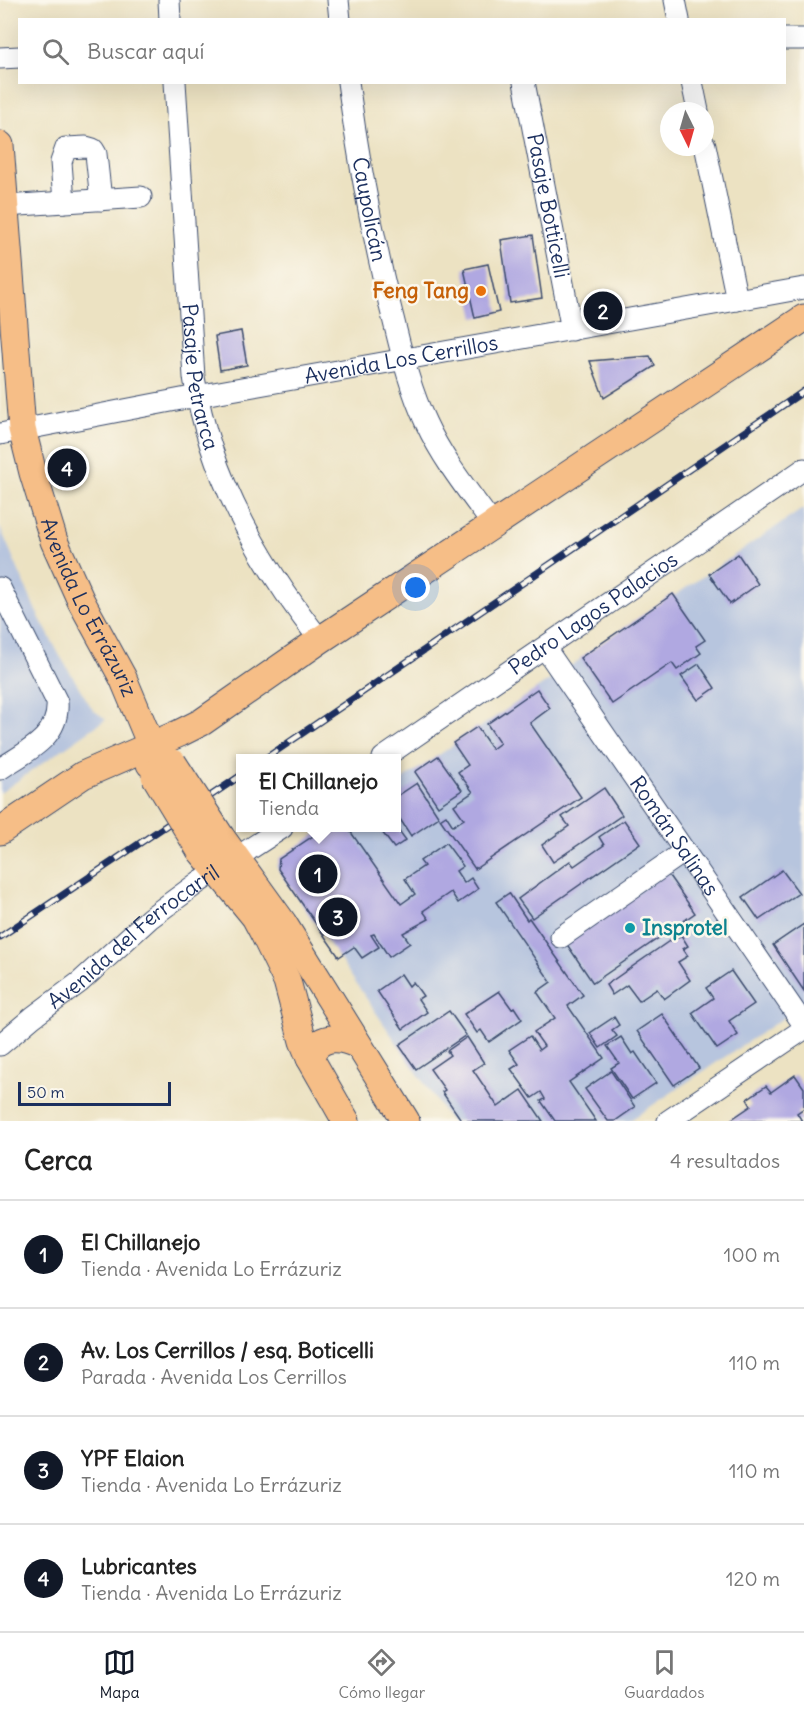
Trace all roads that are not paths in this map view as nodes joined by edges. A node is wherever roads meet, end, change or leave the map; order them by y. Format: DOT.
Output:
graph roads {
  1 [pos="169,0"];
  2 [pos="338,0"];
  3 [pos="675,0"];
  4 [pos="170,18"];
  5 [pos="340,18"];
  6 [pos="679,18"];
  7 [pos="786,39"];
  8 [pos="804,39"];
  9 [pos="18,57"];
  10 [pos="0,58"];
  11 [pos="175,84"];
  12 [pos="348,84"];
  13 [pos="524,84"];
  14 [pos="692,84"];
  15 [pos="696,102"];
  16 [pos="0,144"];
  17 [pos="707,156"];
  18 [pos="3,195"];
  19 [pos="141,197"];
  20 [pos="101,200"];
  21 [pos="64,202"];
  22 [pos="804,288"];
  23 [pos="737,300"];
  24 [pos="804,318"];
  25 [pos="572,330"];
  26 [pos="403,359"];
  27 [pos="197,396"];
  28 [pos="11,431"];
  29 [pos="804,469"];
  30 [pos="493,525"];
  31 [pos="0,588"];
  32 [pos="320,640"];
  33 [pos="545,648"];
  34 [pos="151,746"];
  35 [pos="390,754"];
  36 [pos="0,769"];
  37 [pos="0,831"];
  38 [pos="272,832"];
  39 [pos="684,851"];
  40 [pos="218,854"];
  41 [pos="561,937"];
  42 [pos="33,1017"];
  43 [pos="804,1027"];
  44 [pos="0,1032"];
  45 [pos="0,1045"];
  46 [pos="358,1045"];
  47 [pos="310,1058"];
  48 [pos="346,1121"];
  49 [pos="406,1121"];
  50 [pos="668,1121"];
  1 -- 4 [label="street"];
  2 -- 5 [label="street"];
  3 -- 6 [label="street"];
  7 -- 8 [label="street"];
  9 -- 10 [label="street"];
  11 -- 27 [label="street, Pasaje Petrarca"];
  12 -- 26 [label="street, Caupolicán"];
  13 -- 25 [label="street, Pasaje Botticelli"];
  14 -- 15 [label="street"];
  16 -- 18 [label="main road, Avenida Lo Errázuriz"];
  17 -- 23 [label="street"];
  18 -- 21 [label="street"];
  18 -- 28 [label="main road, Avenida Lo Errázuriz"];
  19 -- 20 [label="street"];
  20 -- 21 [label="street"];
  20 -- 21 [label="street"];
  22 -- 23 [label="street, Avenida Los Cerrillos"];
  23 -- 25 [label="street, Avenida Los Cerrillos"];
  24 -- 30 [label="main road"];
  25 -- 26 [label="street, Avenida Los Cerrillos"];
  26 -- 27 [label="street, Avenida Los Cerrillos"];
  26 -- 30 [label="street, Caupolicán"];
  27 -- 28 [label="street, Avenida Los Cerrillos"];
  27 -- 32 [label="street, Pasaje Petrarca"];
  28 -- 34 [label="main road, Avenida Lo Errázuriz"];
  29 -- 33 [label="street, Pedro Lagos Palacios"];
  30 -- 32 [label="main road"];
  31 -- 36 [label="street"];
  32 -- 34 [label="main road"];
  33 -- 35 [label="street, Pedro Lagos Palacios"];
  33 -- 39 [label="street, Román Salinas"];
  34 -- 37 [label="main road"];
  34 -- 40 [label="main road, Avenida Lo Errázuriz, bridge"];
  38 -- 40 [label="street"];
  39 -- 41 [label="street"];
  39 -- 43 [label="street, Román Salinas"];
  40 -- 42 [label="street, Avenida del Ferrocarril"];
  40 -- 46 [label="main road, Avenida Lo Errázuriz"];
  40 -- 47 [label="main road, Avenida Lo Errázuriz"];
  42 -- 44 [label="street, Avenida del Ferrocarril"];
  42 -- 45 [label="street, Avenida del Ferrocarril"];
  43 -- 50 [label="street"];
  46 -- 47 [label="main road"];
  46 -- 49 [label="main road, Avenida Lo Errázuriz"];
  47 -- 48 [label="main road, Avenida Lo Errázuriz"];
}
